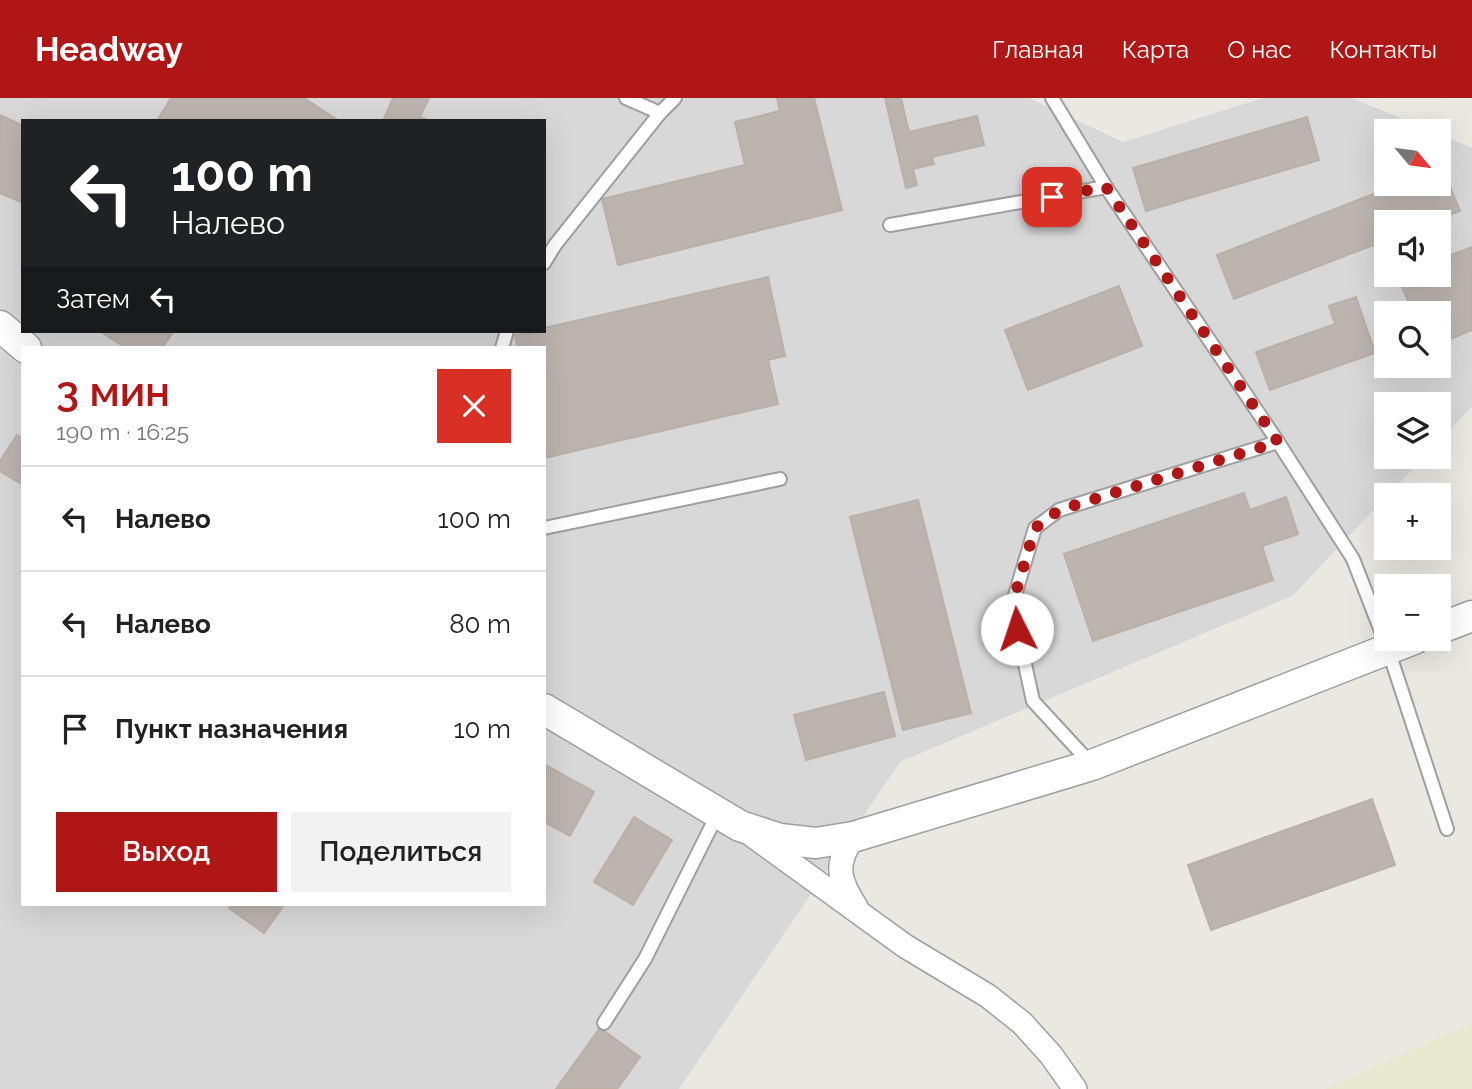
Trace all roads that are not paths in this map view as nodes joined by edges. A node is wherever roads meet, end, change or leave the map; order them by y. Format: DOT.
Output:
graph roads {
  1 [pos="626,98"];
  2 [pos="676,98"];
  3 [pos="1052,98"];
  4 [pos="660,113"];
  5 [pos="1106,187"];
  6 [pos="890,225"];
  7 [pos="546,260"];
  8 [pos="0,326"];
  9 [pos="24,346"];
  10 [pos="1278,442"];
  11 [pos="780,479"];
  12 [pos="546,528"];
  13 [pos="1374,596"];
  14 [pos="1472,616"];
  15 [pos="1451,624"];
  16 [pos="1383,651"];
  17 [pos="1403,651"];
  18 [pos="546,710"];
  19 [pos="1092,765"];
  20 [pos="729,820"];
  21 [pos="1447,829"];
  22 [pos="853,837"];
  23 [pos="862,916"];
  24 [pos="604,1023"];
  25 [pos="1075,1089"];
  1 -- 4 [label="lane"];
  2 -- 4 [label="lane"];
  3 -- 5 [label="lane"];
  4 -- 7 [label="lane"];
  5 -- 6 [label="lane"];
  5 -- 10 [label="lane"];
  8 -- 9 [label="street"];
  10 -- 13 [label="lane"];
  10 -- 19 [label="lane"];
  11 -- 12 [label="lane"];
  14 -- 15 [label="street"];
  16 -- 19 [label="street"];
  17 -- 21 [label="lane"];
  18 -- 20 [label="street"];
  19 -- 22 [label="street"];
  20 -- 22 [label="street"];
  20 -- 23 [label="street"];
  20 -- 24 [label="lane"];
  22 -- 23 [label="street"];
  23 -- 25 [label="street"];
}
